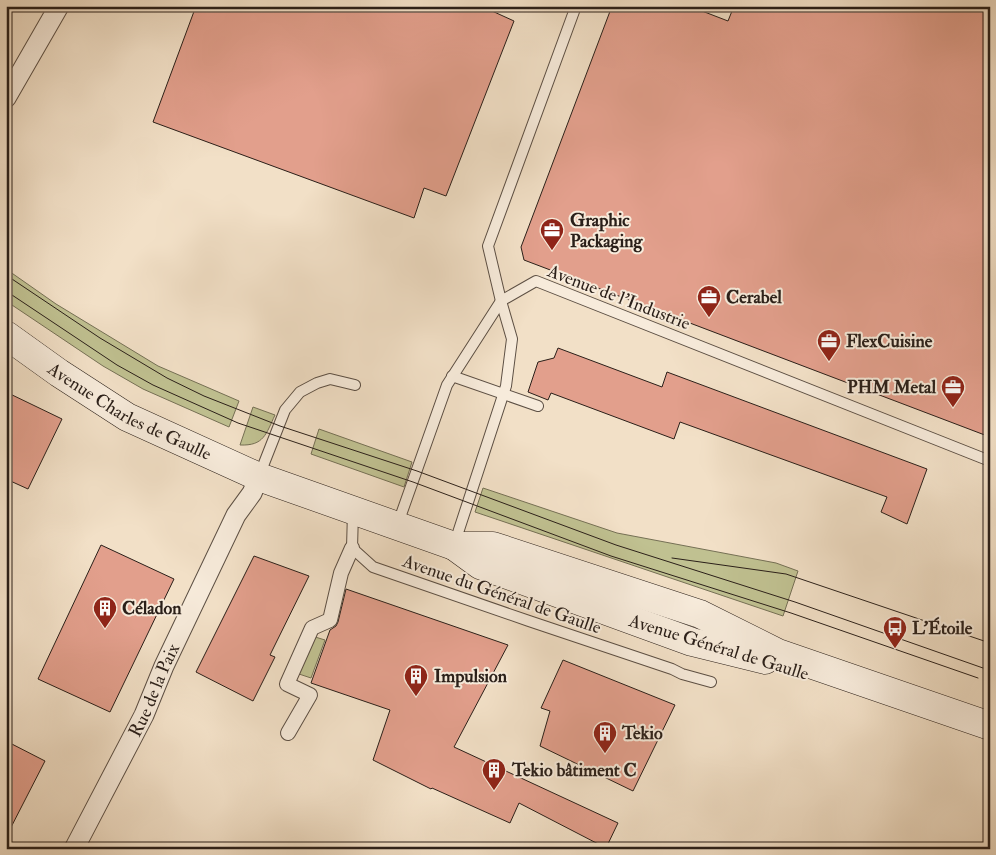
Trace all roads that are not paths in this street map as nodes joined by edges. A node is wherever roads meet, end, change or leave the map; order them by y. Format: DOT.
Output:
graph roads {
  1 [pos="59,6"];
  2 [pos="576,6"];
  3 [pos="6,98"];
  4 [pos="501,301"];
  5 [pos="6,335"];
  6 [pos="452,376"];
  7 [pos="354,385"];
  8 [pos="503,394"];
  9 [pos="538,406"];
  10 [pos="990,461"];
  11 [pos="259,477"];
  12 [pos="353,511"];
  13 [pos="398,526"];
  14 [pos="454,546"];
  15 [pos="352,548"];
  16 [pos="730,641"];
  17 [pos="711,682"];
  18 [pos="990,726"];
  19 [pos="288,732"];
  20 [pos="990,739"];
  21 [pos="74,849"];
  1 -- 3 [label="street"];
  2 -- 4 [label="lane"];
  4 -- 6 [label="lane"];
  4 -- 8 [label="lane"];
  4 -- 10 [label="lane, Avenue de l'Industrie"];
  5 -- 11 [label="main road, Avenue Charles de Gaulle"];
  6 -- 8 [label="lane"];
  6 -- 13 [label="lane"];
  7 -- 11 [label="lane"];
  8 -- 9 [label="lane"];
  8 -- 14 [label="lane"];
  11 -- 12 [label="main road, Avenue Général de Gaulle"];
  11 -- 21 [label="street, Rue de la Paix"];
  12 -- 13 [label="main road, Avenue Général de Gaulle"];
  12 -- 15 [label="lane"];
  13 -- 14 [label="main road, Avenue Général de Gaulle"];
  14 -- 16 [label="main road, Avenue Général de Gaulle"];
  15 -- 17 [label="lane, Avenue du Général de Gaulle"];
  15 -- 19 [label="street"];
  16 -- 18 [label="main road, Avenue Général de Gaulle"];
  16 -- 20 [label="main road, Avenue Général de Gaulle"];
}
